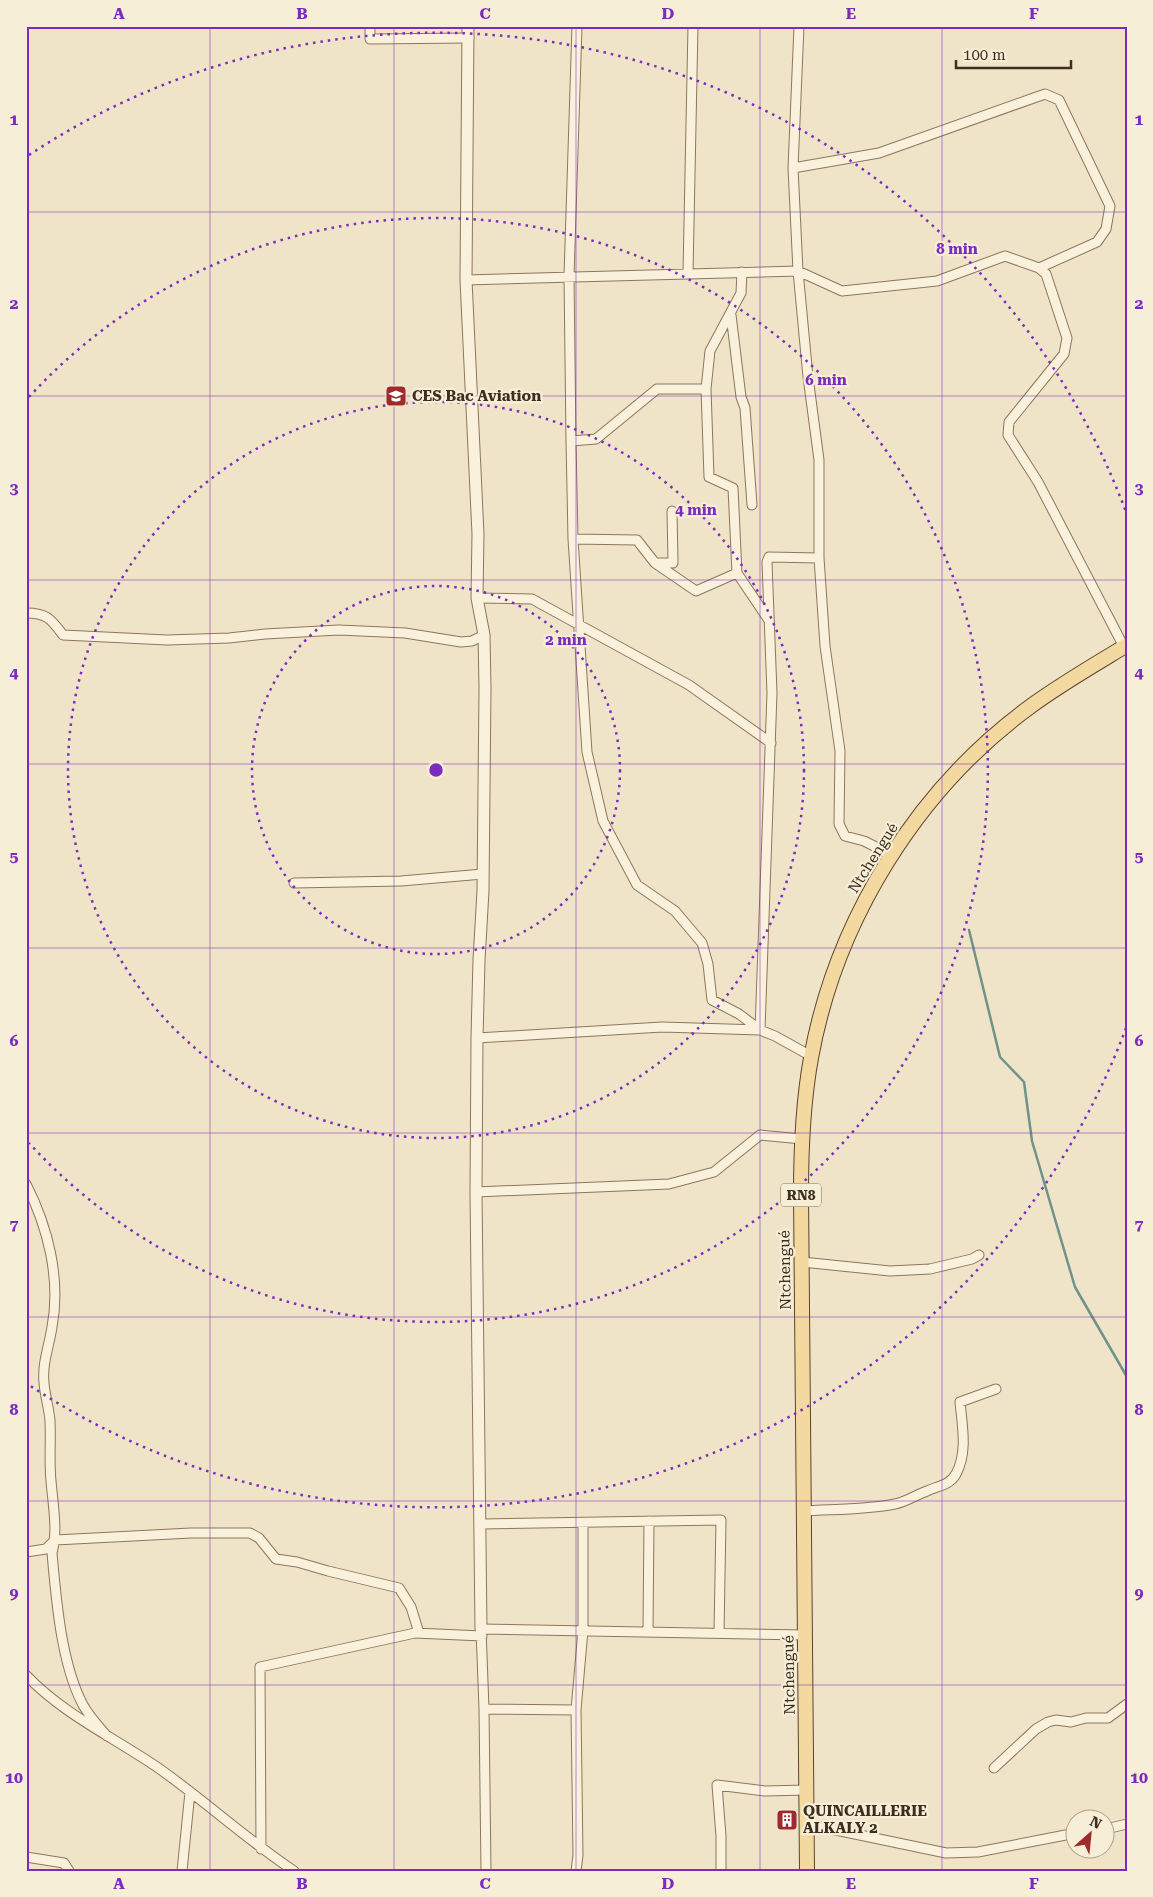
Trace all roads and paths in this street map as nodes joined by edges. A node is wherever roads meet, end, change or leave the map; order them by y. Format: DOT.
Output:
graph roads {
  1 [pos="370,26"];
  2 [pos="577,26"];
  3 [pos="693,26"];
  4 [pos="799,26"];
  5 [pos="469,32"];
  6 [pos="793,168"];
  7 [pos="1039,268"];
  8 [pos="798,271"];
  9 [pos="742,272"];
  10 [pos="688,273"];
  11 [pos="569,276"];
  12 [pos="466,280"];
  13 [pos="731,314"];
  14 [pos="706,388"];
  15 [pos="571,441"];
  16 [pos="752,505"];
  17 [pos="672,511"];
  18 [pos="573,539"];
  19 [pos="819,558"];
  20 [pos="655,563"];
  21 [pos="737,573"];
  22 [pos="477,598"];
  23 [pos="26,613"];
  24 [pos="769,620"];
  25 [pos="580,625"];
  26 [pos="484,636"];
  27 [pos="1125,646"];
  28 [pos="771,743"];
  29 [pos="892,855"];
  30 [pos="483,874"];
  31 [pos="294,883"];
  32 [pos="760,1030"];
  33 [pos="477,1038"];
  34 [pos="811,1056"];
  35 [pos="802,1139"];
  36 [pos="26,1184"];
  37 [pos="476,1192"];
  38 [pos="978,1255"];
  39 [pos="802,1262"];
  40 [pos="996,1389"];
  41 [pos="802,1511"];
  42 [pos="648,1521"];
  43 [pos="481,1524"];
  44 [pos="583,1524"];
  45 [pos="55,1540"];
  46 [pos="26,1552"];
  47 [pos="583,1630"];
  48 [pos="648,1631"];
  49 [pos="481,1632"];
  50 [pos="418,1633"];
  51 [pos="719,1634"];
  52 [pos="804,1635"];
  53 [pos="26,1675"];
  54 [pos="1127,1704"];
  55 [pos="484,1709"];
  56 [pos="576,1710"];
  57 [pos="107,1736"];
  58 [pos="994,1768"];
  59 [pos="806,1790"];
  60 [pos="190,1792"];
  61 [pos="807,1824"];
  62 [pos="1066,1835"];
  63 [pos="261,1850"];
  64 [pos="26,1857"];
  65 [pos="69,1871"];
  66 [pos="182,1871"];
  67 [pos="294,1871"];
  68 [pos="486,1871"];
  69 [pos="576,1871"];
  70 [pos="722,1871"];
  71 [pos="807,1871"];
  1 -- 5 [label="street"];
  2 -- 11 [label="street"];
  3 -- 10 [label="street"];
  4 -- 6 [label="street"];
  5 -- 12 [label="street"];
  6 -- 7 [label="street"];
  6 -- 8 [label="street"];
  7 -- 8 [label="street"];
  7 -- 27 [label="street"];
  8 -- 9 [label="street"];
  8 -- 19 [label="street"];
  9 -- 10 [label="street"];
  9 -- 13 [label="street"];
  10 -- 11 [label="street"];
  11 -- 12 [label="street"];
  11 -- 15 [label="street"];
  12 -- 22 [label="street"];
  13 -- 14 [label="street"];
  13 -- 16 [label="street"];
  14 -- 15 [label="street"];
  14 -- 21 [label="street"];
  15 -- 18 [label="street"];
  17 -- 20 [label="street"];
  18 -- 20 [label="street"];
  18 -- 25 [label="street"];
  19 -- 24 [label="street"];
  19 -- 29 [label="street"];
  20 -- 21 [label="street"];
  21 -- 24 [label="street"];
  22 -- 25 [label="street"];
  22 -- 26 [label="street"];
  23 -- 26 [label="street"];
  24 -- 28 [label="street"];
  25 -- 28 [label="street"];
  25 -- 32 [label="street"];
  26 -- 30 [label="street"];
  27 -- 29 [label="main road, Ntchengué / RN8"];
  28 -- 32 [label="street"];
  29 -- 34 [label="main road, Ntchengué / RN8"];
  30 -- 31 [label="street"];
  30 -- 33 [label="street"];
  32 -- 33 [label="street"];
  32 -- 34 [label="street"];
  33 -- 37 [label="street"];
  34 -- 35 [label="main road, Ntchengué / RN8"];
  35 -- 37 [label="street"];
  35 -- 39 [label="main road, Ntchengué / RN8"];
  36 -- 45 [label="street"];
  37 -- 43 [label="street"];
  38 -- 39 [label="street"];
  39 -- 41 [label="main road, Ntchengué / RN8"];
  40 -- 41 [label="street"];
  41 -- 52 [label="main road, Ntchengué / RN8"];
  42 -- 44 [label="street"];
  42 -- 48 [label="street"];
  42 -- 51 [label="street"];
  43 -- 44 [label="street"];
  43 -- 49 [label="street"];
  44 -- 47 [label="street"];
  45 -- 46 [label="street"];
  45 -- 50 [label="street"];
  45 -- 57 [label="street"];
  47 -- 48 [label="street"];
  47 -- 49 [label="street"];
  47 -- 56 [label="street"];
  48 -- 51 [label="street"];
  49 -- 50 [label="street"];
  49 -- 55 [label="street"];
  50 -- 63 [label="street"];
  51 -- 52 [label="street"];
  52 -- 59 [label="main road, Ntchengué / RN8"];
  53 -- 57 [label="street"];
  54 -- 58 [label="street"];
  55 -- 56 [label="street"];
  55 -- 68 [label="street"];
  56 -- 69 [label="street"];
  57 -- 60 [label="street"];
  59 -- 61 [label="main road, Ntchengué / RN8"];
  59 -- 70 [label="street"];
  60 -- 63 [label="street"];
  60 -- 66 [label="street"];
  61 -- 62 [label="street"];
  61 -- 71 [label="main road, Ntchengué / RN8"];
  63 -- 67 [label="street"];
  64 -- 65 [label="street"];
}
